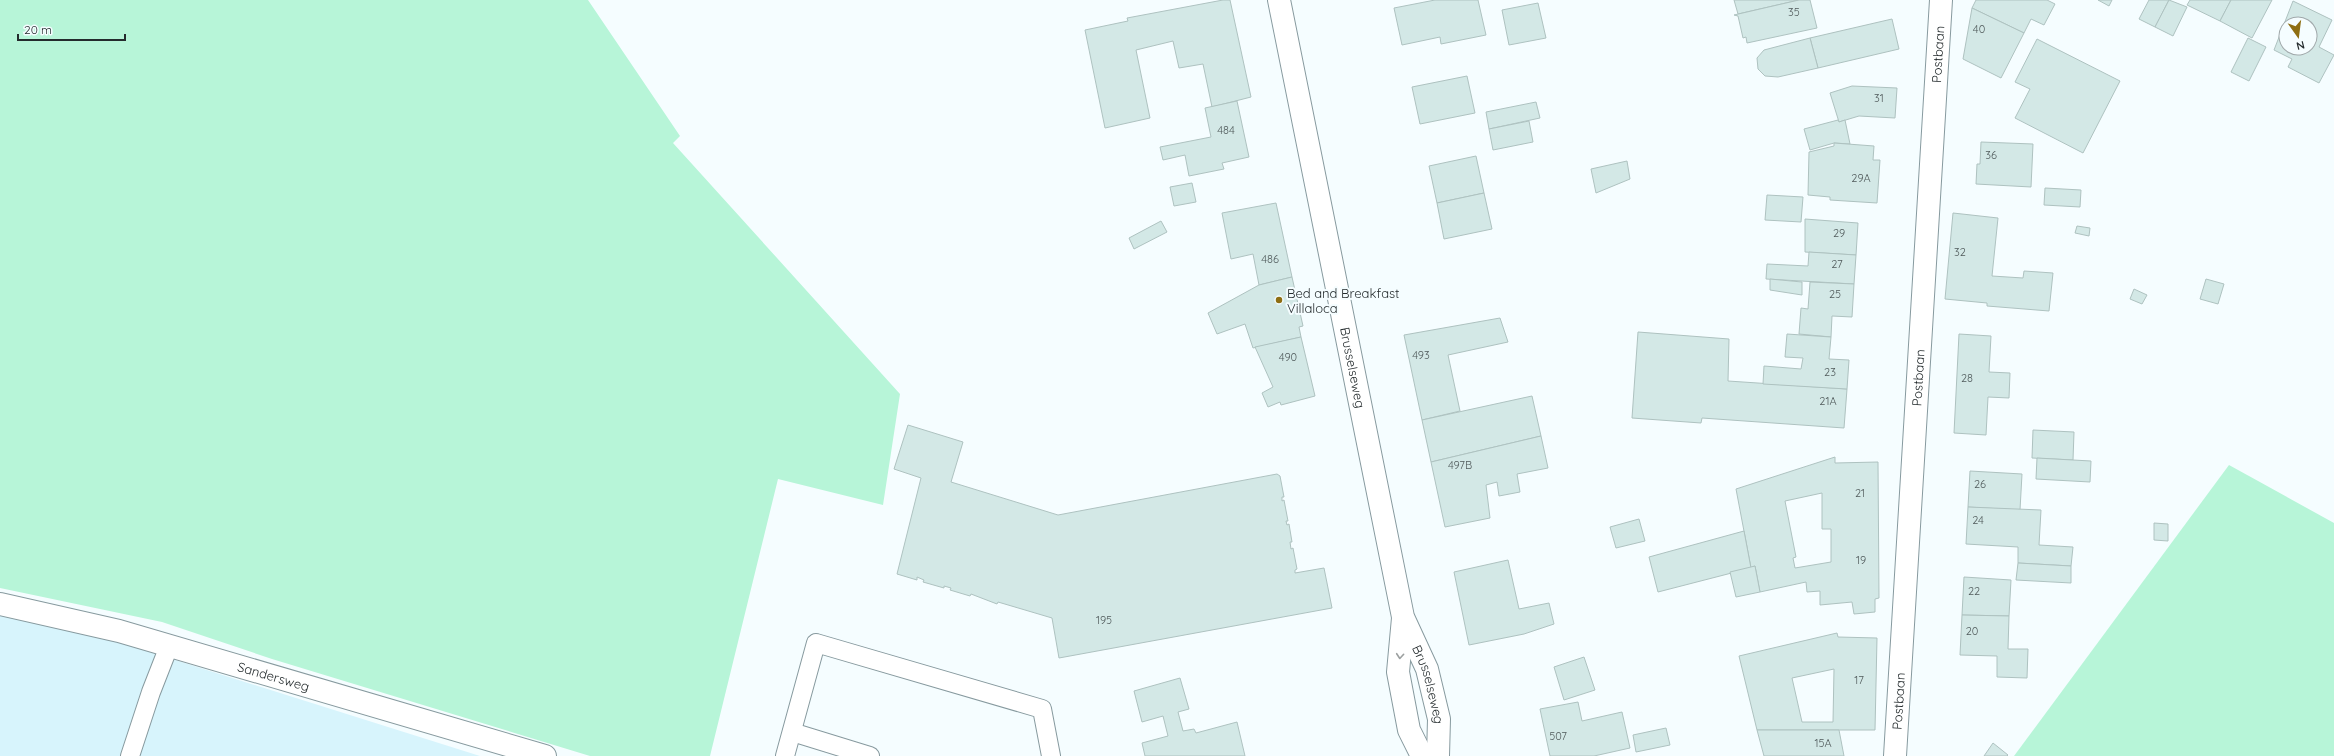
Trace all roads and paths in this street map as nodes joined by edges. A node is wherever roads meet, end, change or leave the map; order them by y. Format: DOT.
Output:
graph roads {
  1 [pos="1279,0"];
  2 [pos="1940,0"];
  3 [pos="0,604"];
  4 [pos="1403,617"];
  5 [pos="169,646"];
  6 [pos="792,732"];
  7 [pos="130,756"];
  8 [pos="545,756"];
  9 [pos="785,756"];
  10 [pos="870,756"];
  11 [pos="1051,756"];
  12 [pos="1422,756"];
  13 [pos="1438,756"];
  14 [pos="1895,756"];
  1 -- 4 [label="street, Brusselseweg"];
  2 -- 14 [label="street, Postbaan"];
  3 -- 5 [label="street, Sandersweg"];
  4 -- 12 [label="street, Brusselseweg, one-way"];
  4 -- 13 [label="street, Brusselseweg"];
  5 -- 7 [label="lane"];
  5 -- 8 [label="street, Sandersweg"];
  6 -- 9 [label="lane"];
  6 -- 10 [label="lane"];
  6 -- 11 [label="lane"];
}
